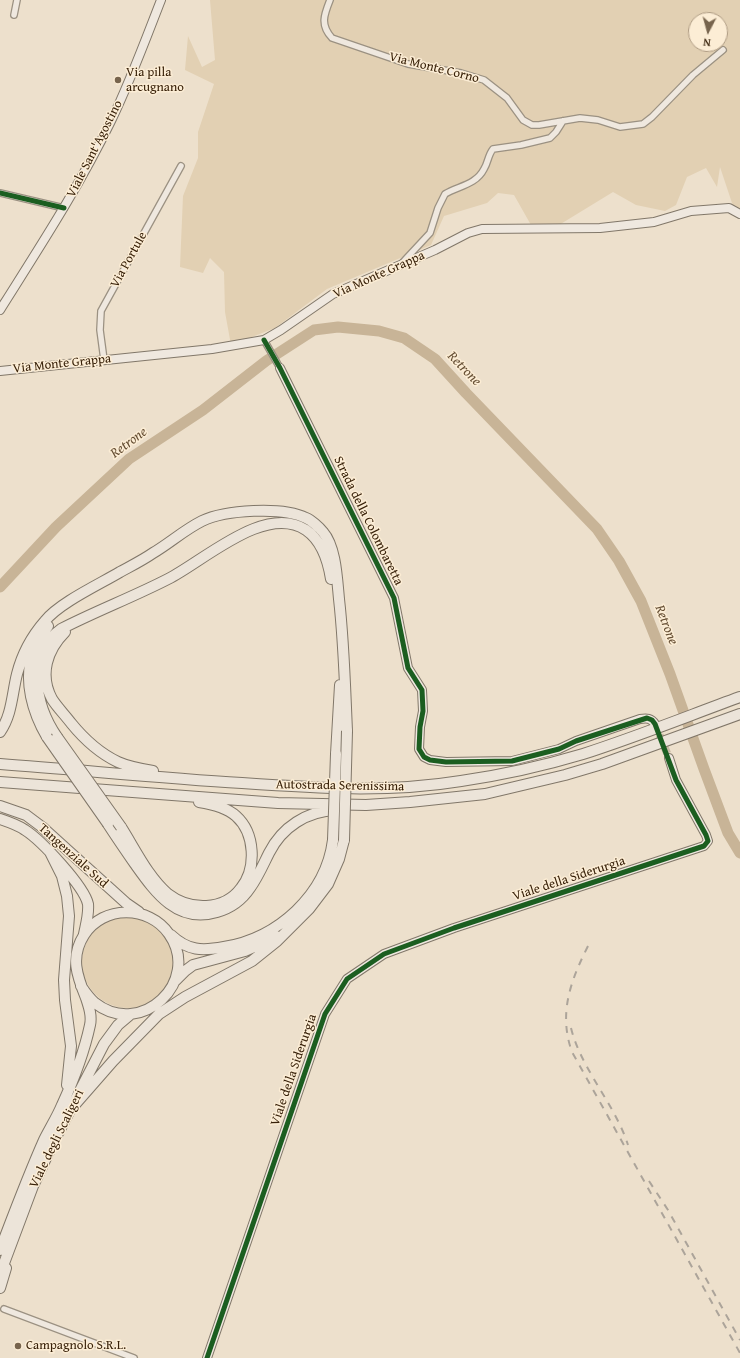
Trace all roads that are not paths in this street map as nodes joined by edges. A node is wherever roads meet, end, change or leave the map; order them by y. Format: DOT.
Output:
graph roads {
  1 [pos="17,0"];
  2 [pos="161,0"];
  3 [pos="330,0"];
  4 [pos="14,15"];
  5 [pos="720,52"];
  6 [pos="563,121"];
  7 [pos="180,166"];
  8 [pos="0,193"];
  9 [pos="64,208"];
  10 [pos="740,214"];
  11 [pos="400,266"];
  12 [pos="0,310"];
  13 [pos="266,344"];
  14 [pos="104,360"];
  15 [pos="280,368"];
  16 [pos="0,371"];
  17 [pos="67,603"];
  18 [pos="93,613"];
  19 [pos="740,697"];
  20 [pos="740,714"];
  21 [pos="655,724"];
  22 [pos="0,732"];
  23 [pos="52,737"];
  24 [pos="669,758"];
  25 [pos="0,764"];
  26 [pos="0,782"];
  27 [pos="16,783"];
  28 [pos="303,788"];
  29 [pos="485,794"];
  30 [pos="0,806"];
  31 [pos="0,819"];
  32 [pos="50,852"];
  33 [pos="142,914"];
  34 [pos="298,920"];
  35 [pos="168,932"];
  36 [pos="84,934"];
  37 [pos="175,981"];
  38 [pos="81,986"];
  39 [pos="131,1014"];
  40 [pos="66,1107"];
  41 [pos="21,1219"];
  42 [pos="6,1235"];
  43 [pos="0,1247"];
  44 [pos="0,1250"];
  45 [pos="0,1274"];
  46 [pos="0,1288"];
  47 [pos="4,1309"];
  48 [pos="134,1358"];
  49 [pos="206,1358"];
  1 -- 4 [label="street"];
  2 -- 9 [label="street, Viale Sant'Agostino"];
  3 -- 6 [label="street, Via Monte Corno"];
  5 -- 6 [label="street, Via Monte Corno"];
  6 -- 11 [label="street"];
  7 -- 14 [label="street, Via Portule"];
  8 -- 9 [label="street"];
  9 -- 12 [label="street, Viale Sant'Agostino"];
  10 -- 11 [label="street, Via Monte Grappa"];
  11 -- 13 [label="street, Via Monte Grappa"];
  13 -- 14 [label="street, Via Monte Grappa"];
  13 -- 15 [label="street"];
  14 -- 16 [label="street, Via Monte Grappa"];
  15 -- 21 [label="street, Strada della Colombaretta"];
  17 -- 22 [label="highway"];
  17 -- 23 [label="highway"];
  17 -- 34 [label="highway, bridge"];
  18 -- 23 [label="highway"];
  18 -- 28 [label="highway"];
  18 -- 35 [label="highway, bridge"];
  19 -- 28 [label="highway, Autostrada Serenissima"];
  20 -- 29 [label="highway, Autostrada Serenissima"];
  23 -- 27 [label="highway, bridge"];
  23 -- 29 [label="highway, bridge"];
  24 -- 49 [label="street, Viale della Siderurgia"];
  25 -- 28 [label="highway, Autostrada Serenissima"];
  26 -- 27 [label="highway, Autostrada Serenissima"];
  27 -- 29 [label="highway, Autostrada Serenissima"];
  30 -- 33 [label="highway, Tangenziale Sud"];
  31 -- 32 [label="highway, Tangenziale Sud"];
  32 -- 36 [label="highway, Tangenziale Sud"];
  32 -- 40 [label="highway"];
  33 -- 35 [label="highway, Viale degli Scaligeri"];
  33 -- 36 [label="highway, Viale degli Scaligeri"];
  34 -- 37 [label="highway"];
  34 -- 40 [label="highway"];
  35 -- 37 [label="highway, Viale degli Scaligeri"];
  36 -- 38 [label="highway, Viale degli Scaligeri"];
  37 -- 39 [label="highway, Viale degli Scaligeri"];
  38 -- 39 [label="highway, Viale degli Scaligeri"];
  38 -- 40 [label="highway, Viale degli Scaligeri"];
  39 -- 40 [label="highway, Viale degli Scaligeri"];
  40 -- 41 [label="highway, Viale degli Scaligeri"];
  40 -- 42 [label="highway, Viale degli Scaligeri"];
  41 -- 45 [label="highway, Viale degli Scaligeri"];
  41 -- 46 [label="highway"];
  42 -- 43 [label="highway"];
  42 -- 44 [label="highway, Viale degli Scaligeri"];
  47 -- 48 [label="street"];
}
